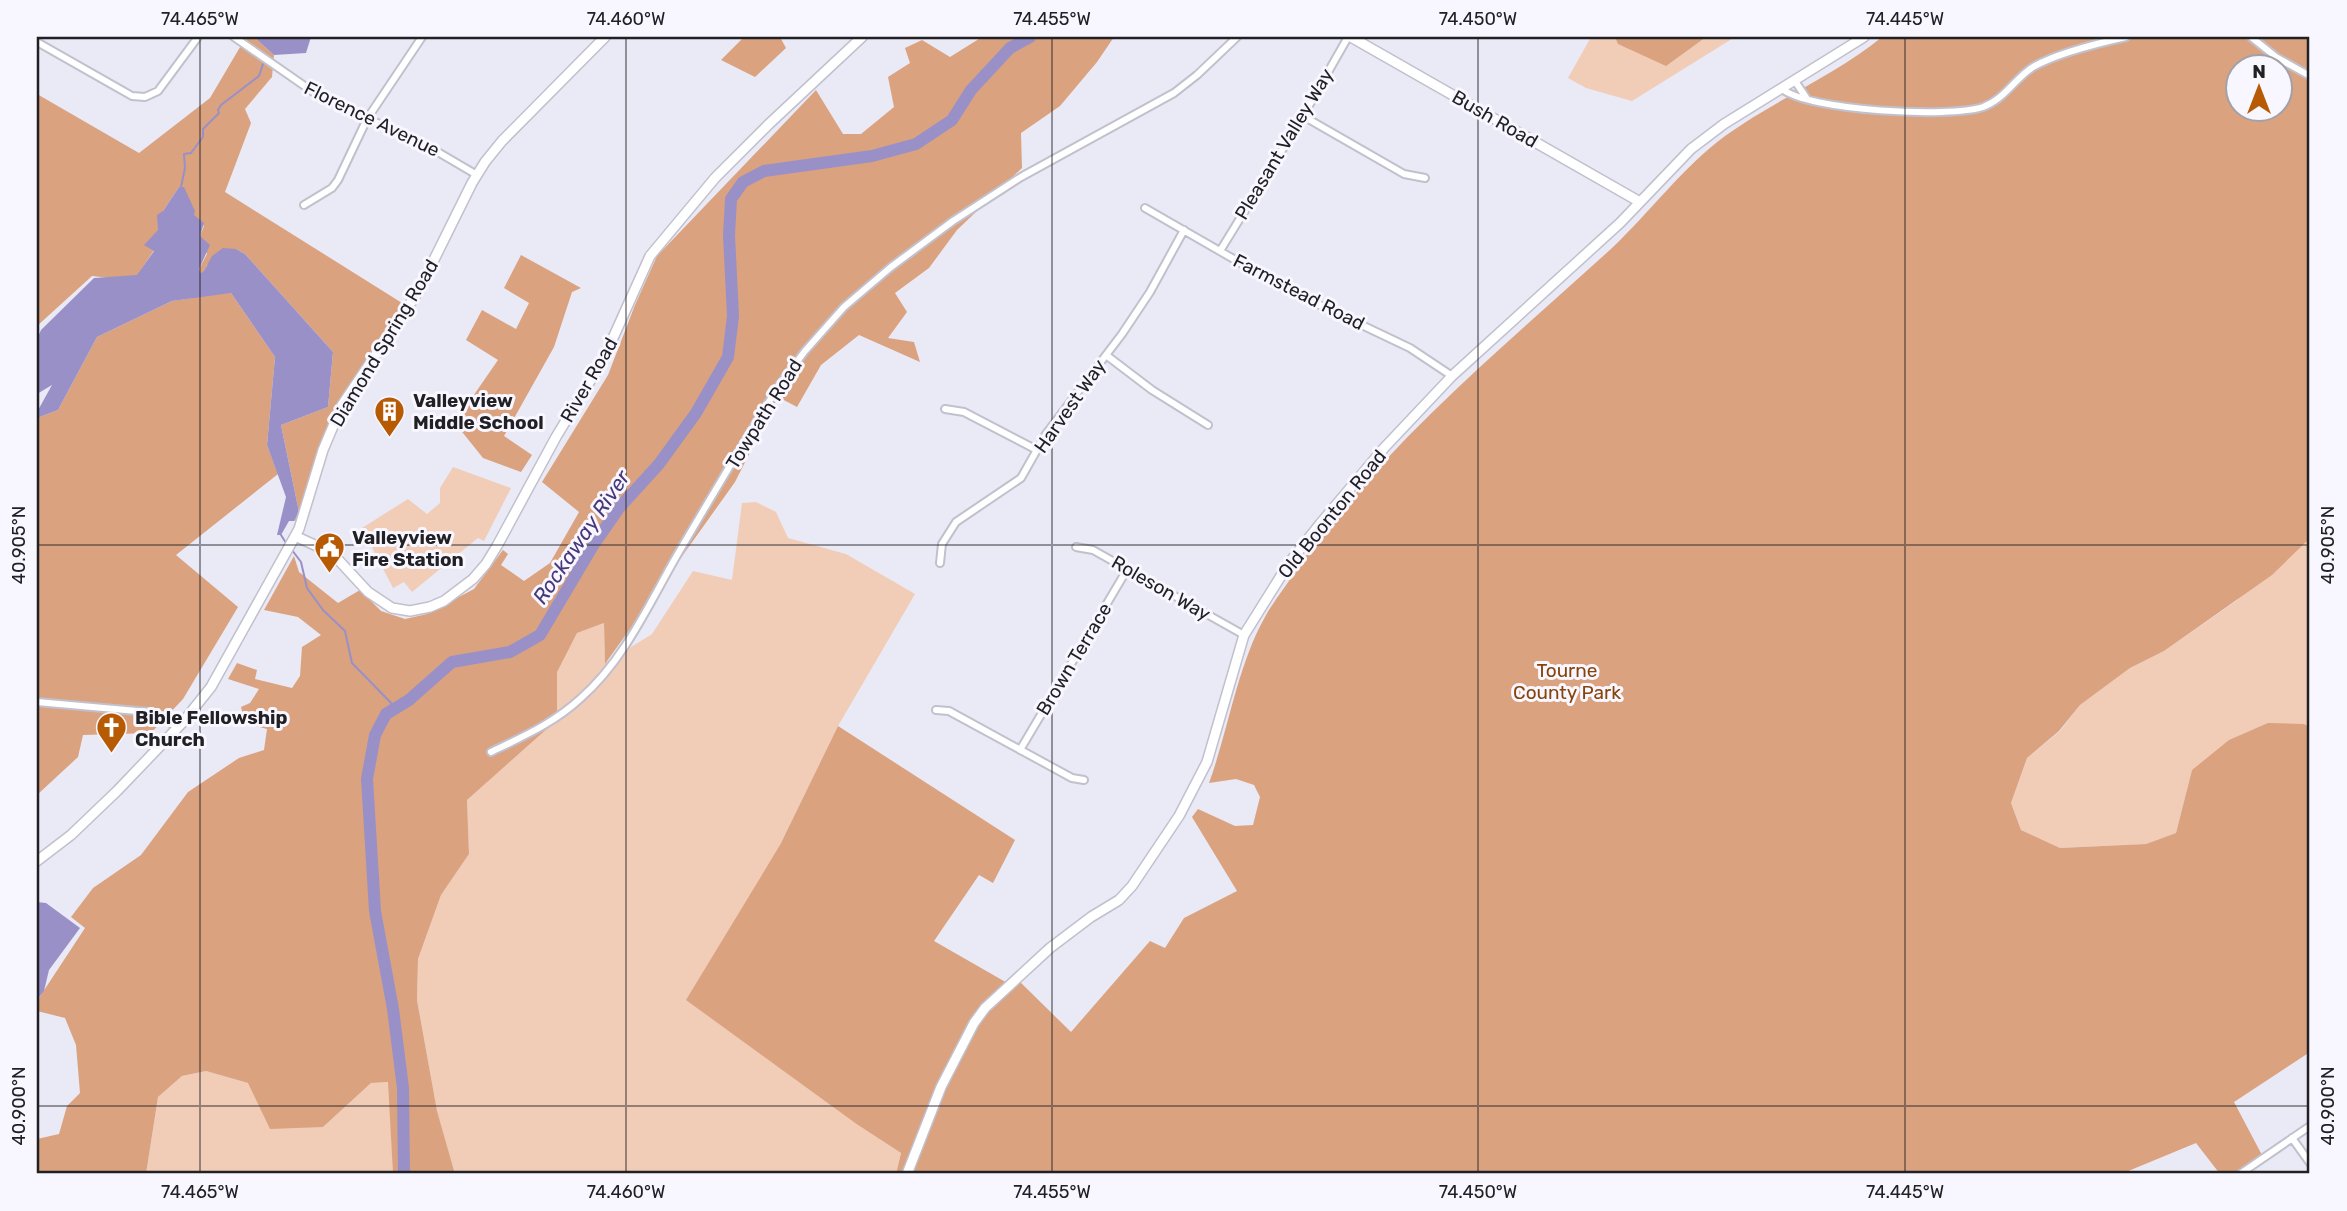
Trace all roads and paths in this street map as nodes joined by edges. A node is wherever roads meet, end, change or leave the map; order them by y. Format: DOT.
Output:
graph roads {
  1 [pos="198,37"];
  2 [pos="234,37"];
  3 [pos="422,37"];
  4 [pos="605,37"];
  5 [pos="862,37"];
  6 [pos="1237,37"];
  7 [pos="1349,37"];
  8 [pos="1864,37"];
  9 [pos="2126,37"];
  10 [pos="2251,37"];
  11 [pos="37,42"];
  12 [pos="2310,76"];
  13 [pos="1795,81"];
  14 [pos="1782,89"];
  15 [pos="1809,100"];
  16 [pos="1303,116"];
  17 [pos="367,120"];
  18 [pos="477,174"];
  19 [pos="1425,178"];
  20 [pos="1640,202"];
  21 [pos="304,205"];
  22 [pos="1145,208"];
  23 [pos="1184,230"];
  24 [pos="1220,251"];
  25 [pos="1105,355"];
  26 [pos="1452,376"];
  27 [pos="945,409"];
  28 [pos="1208,425"];
  29 [pos="1037,450"];
  30 [pos="294,539"];
  31 [pos="1076,547"];
  32 [pos="940,563"];
  33 [pos="1128,568"];
  34 [pos="1244,635"];
  35 [pos="37,702"];
  36 [pos="936,710"];
  37 [pos="178,728"];
  38 [pos="1020,750"];
  39 [pos="491,752"];
  40 [pos="1084,780"];
  41 [pos="37,861"];
  42 [pos="2310,1126"];
  43 [pos="2292,1138"];
  44 [pos="2310,1163"];
  45 [pos="907,1174"];
  46 [pos="2241,1174"];
  1 -- 11 [label="street"];
  2 -- 17 [label="street, Florence Avenue"];
  3 -- 17 [label="street"];
  4 -- 18 [label="street, Diamond Spring Road"];
  5 -- 30 [label="street, River Road"];
  6 -- 39 [label="street, Towpath Road"];
  7 -- 16 [label="street, Pleasant Valley Way"];
  7 -- 20 [label="street, Bush Road"];
  8 -- 13 [label="street, Old Boonton Road"];
  9 -- 15 [label="street"];
  10 -- 12 [label="street"];
  13 -- 14 [label="street, Old Boonton Road"];
  13 -- 15 [label="street"];
  14 -- 15 [label="street"];
  14 -- 20 [label="street, Old Boonton Road"];
  16 -- 19 [label="street"];
  16 -- 24 [label="street, Pleasant Valley Way"];
  17 -- 18 [label="street, Florence Avenue"];
  17 -- 21 [label="street"];
  18 -- 30 [label="street, Diamond Spring Road"];
  20 -- 26 [label="street, Old Boonton Road"];
  22 -- 23 [label="street, Farmstead Road"];
  23 -- 24 [label="street, Farmstead Road"];
  23 -- 25 [label="street, Harvest Way"];
  24 -- 26 [label="street, Farmstead Road"];
  25 -- 28 [label="street"];
  25 -- 29 [label="street, Harvest Way"];
  26 -- 34 [label="street, Old Boonton Road"];
  27 -- 29 [label="street"];
  29 -- 32 [label="street, Harvest Way"];
  30 -- 37 [label="street, Diamond Spring Road"];
  31 -- 33 [label="street, Roleson Way"];
  33 -- 34 [label="street, Roleson Way"];
  33 -- 38 [label="street, Brown Terrace"];
  34 -- 45 [label="street, Old Boonton Road"];
  35 -- 37 [label="street"];
  36 -- 38 [label="street"];
  37 -- 41 [label="street, Diamond Spring Road"];
  38 -- 40 [label="street"];
  42 -- 43 [label="street"];
  43 -- 44 [label="street"];
  43 -- 46 [label="street"];
}
